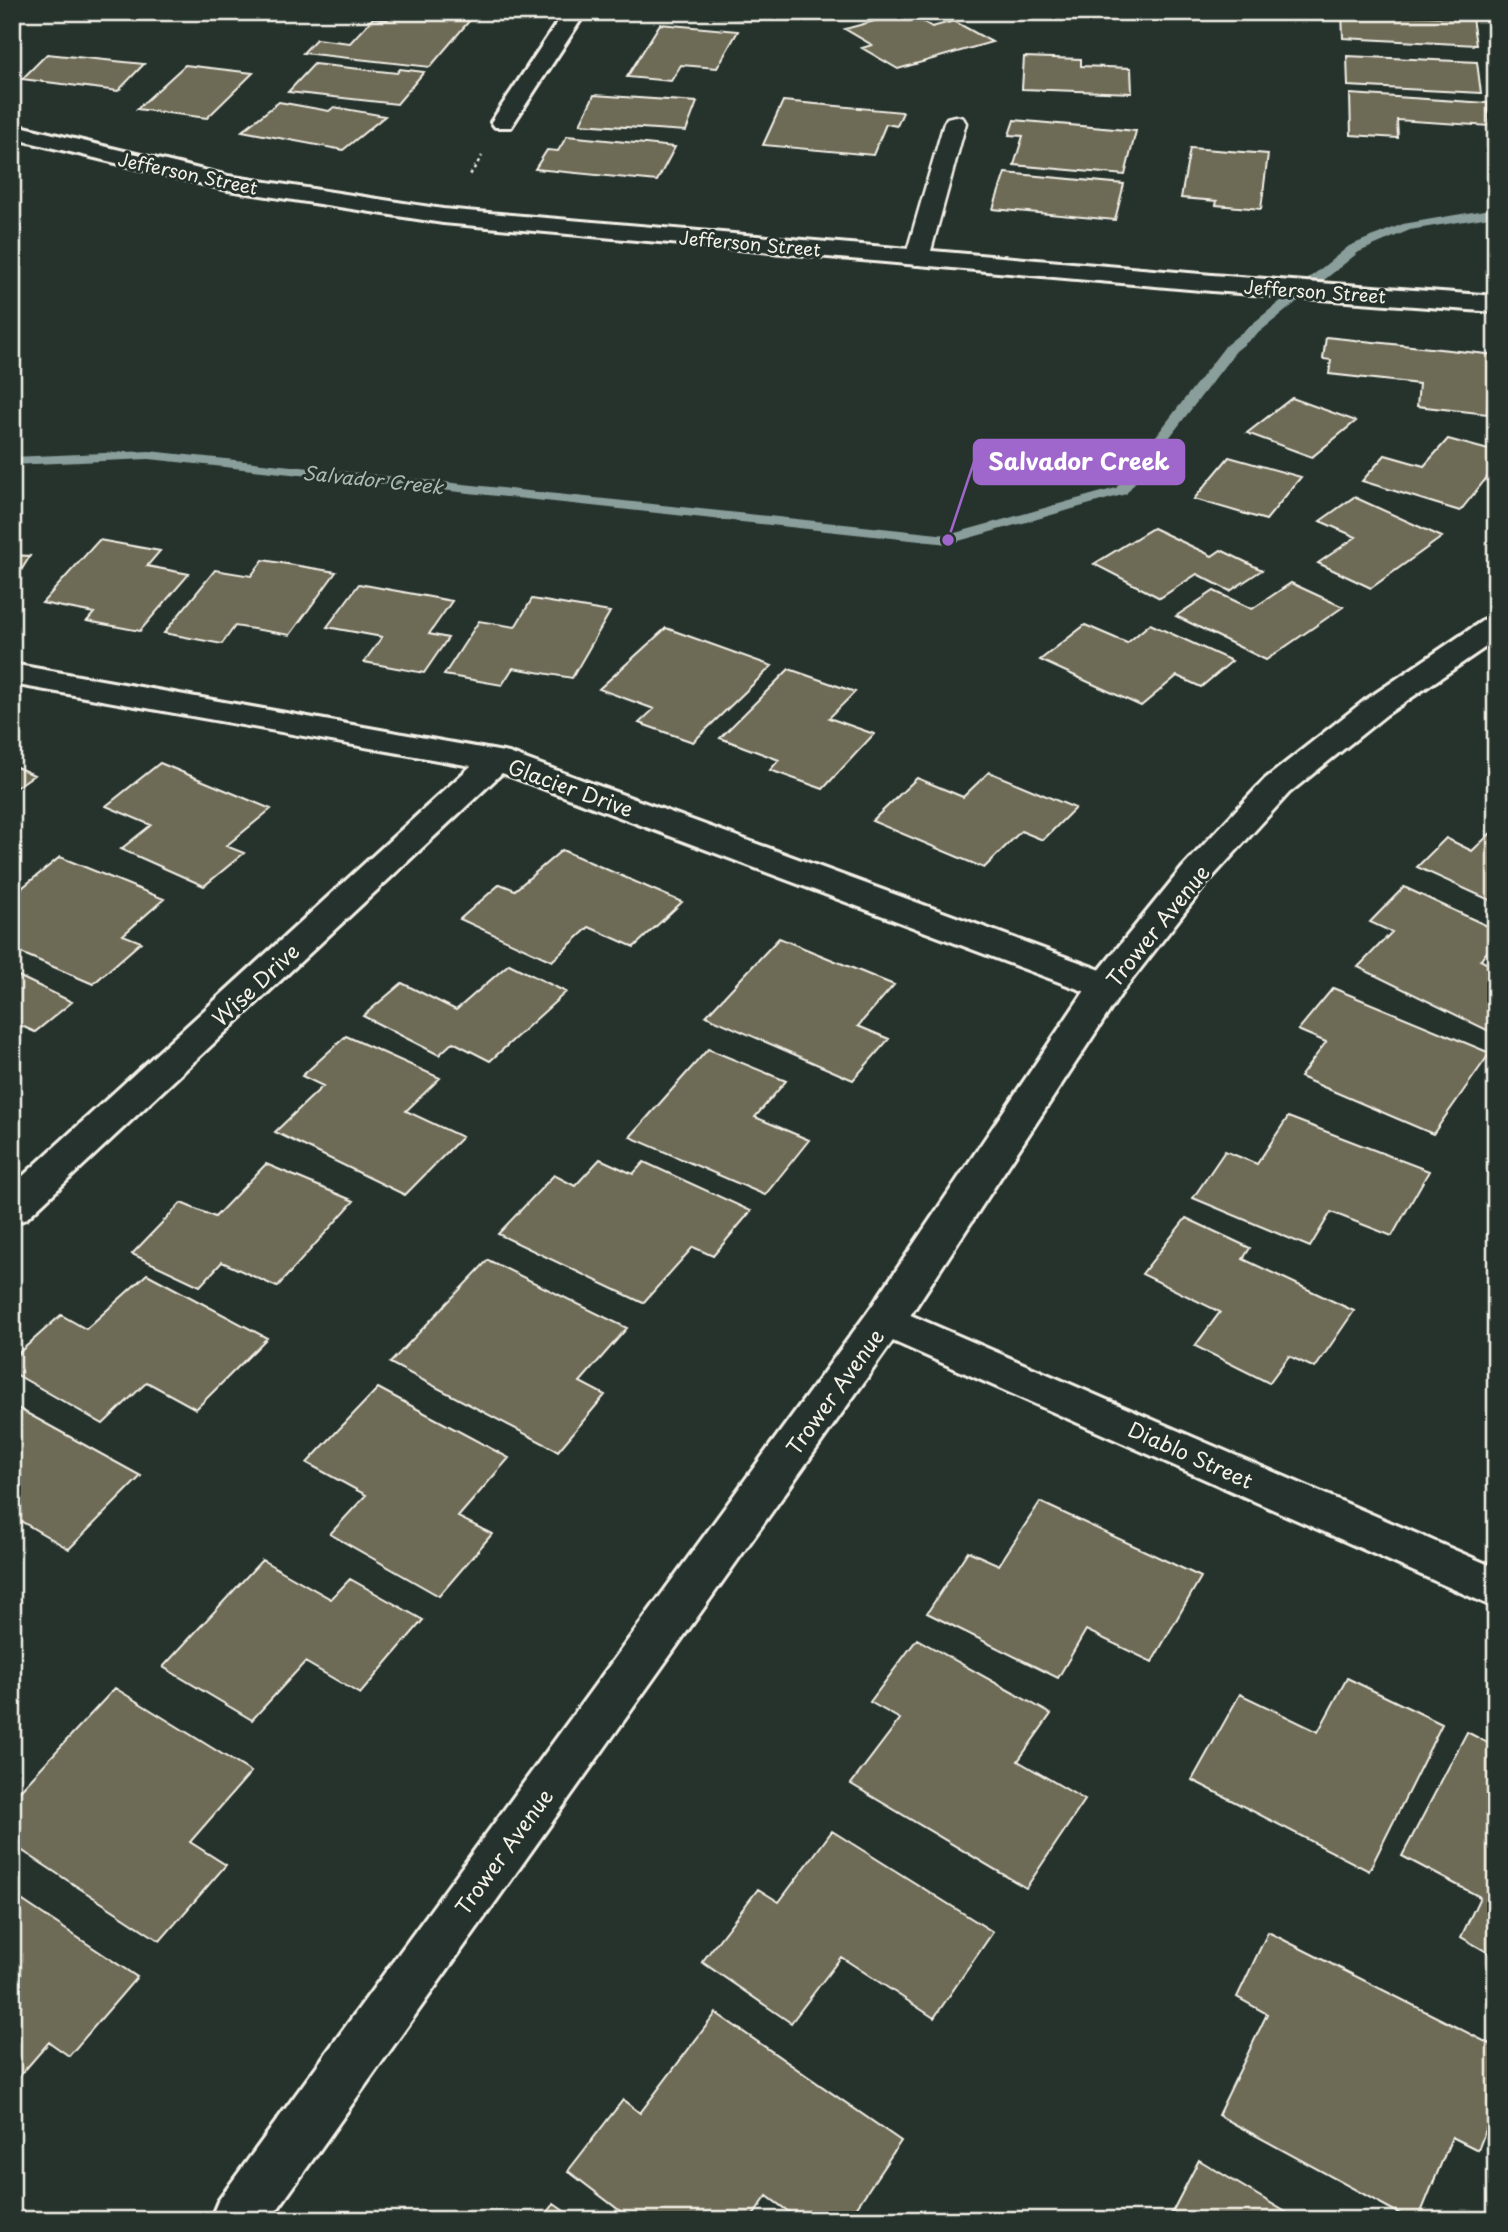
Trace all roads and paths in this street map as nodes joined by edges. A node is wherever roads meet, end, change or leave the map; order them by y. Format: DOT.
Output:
graph roads {
  1 [pos="575,12"];
  2 [pos="503,122"];
  3 [pos="954,122"];
  4 [pos="12,131"];
  5 [pos="917,258"];
  6 [pos="1496,304"];
  7 [pos="1496,626"];
  8 [pos="12,674"];
  9 [pos="497,760"];
  10 [pos="1107,986"];
  11 [pos="12,1209"];
  12 [pos="886,1320"];
  13 [pos="1496,1589"];
  14 [pos="237,2220"];
  1 -- 2 [label="street"];
  3 -- 5 [label="lane"];
  4 -- 5 [label="street, Jefferson Street"];
  5 -- 6 [label="street, Jefferson Street"];
  7 -- 10 [label="street, Trower Avenue"];
  8 -- 9 [label="street, Glacier Drive"];
  9 -- 10 [label="street, Glacier Drive"];
  9 -- 11 [label="street, Wise Drive"];
  10 -- 12 [label="street, Trower Avenue"];
  12 -- 13 [label="street, Diablo Street"];
  12 -- 14 [label="street, Trower Avenue"];
}
